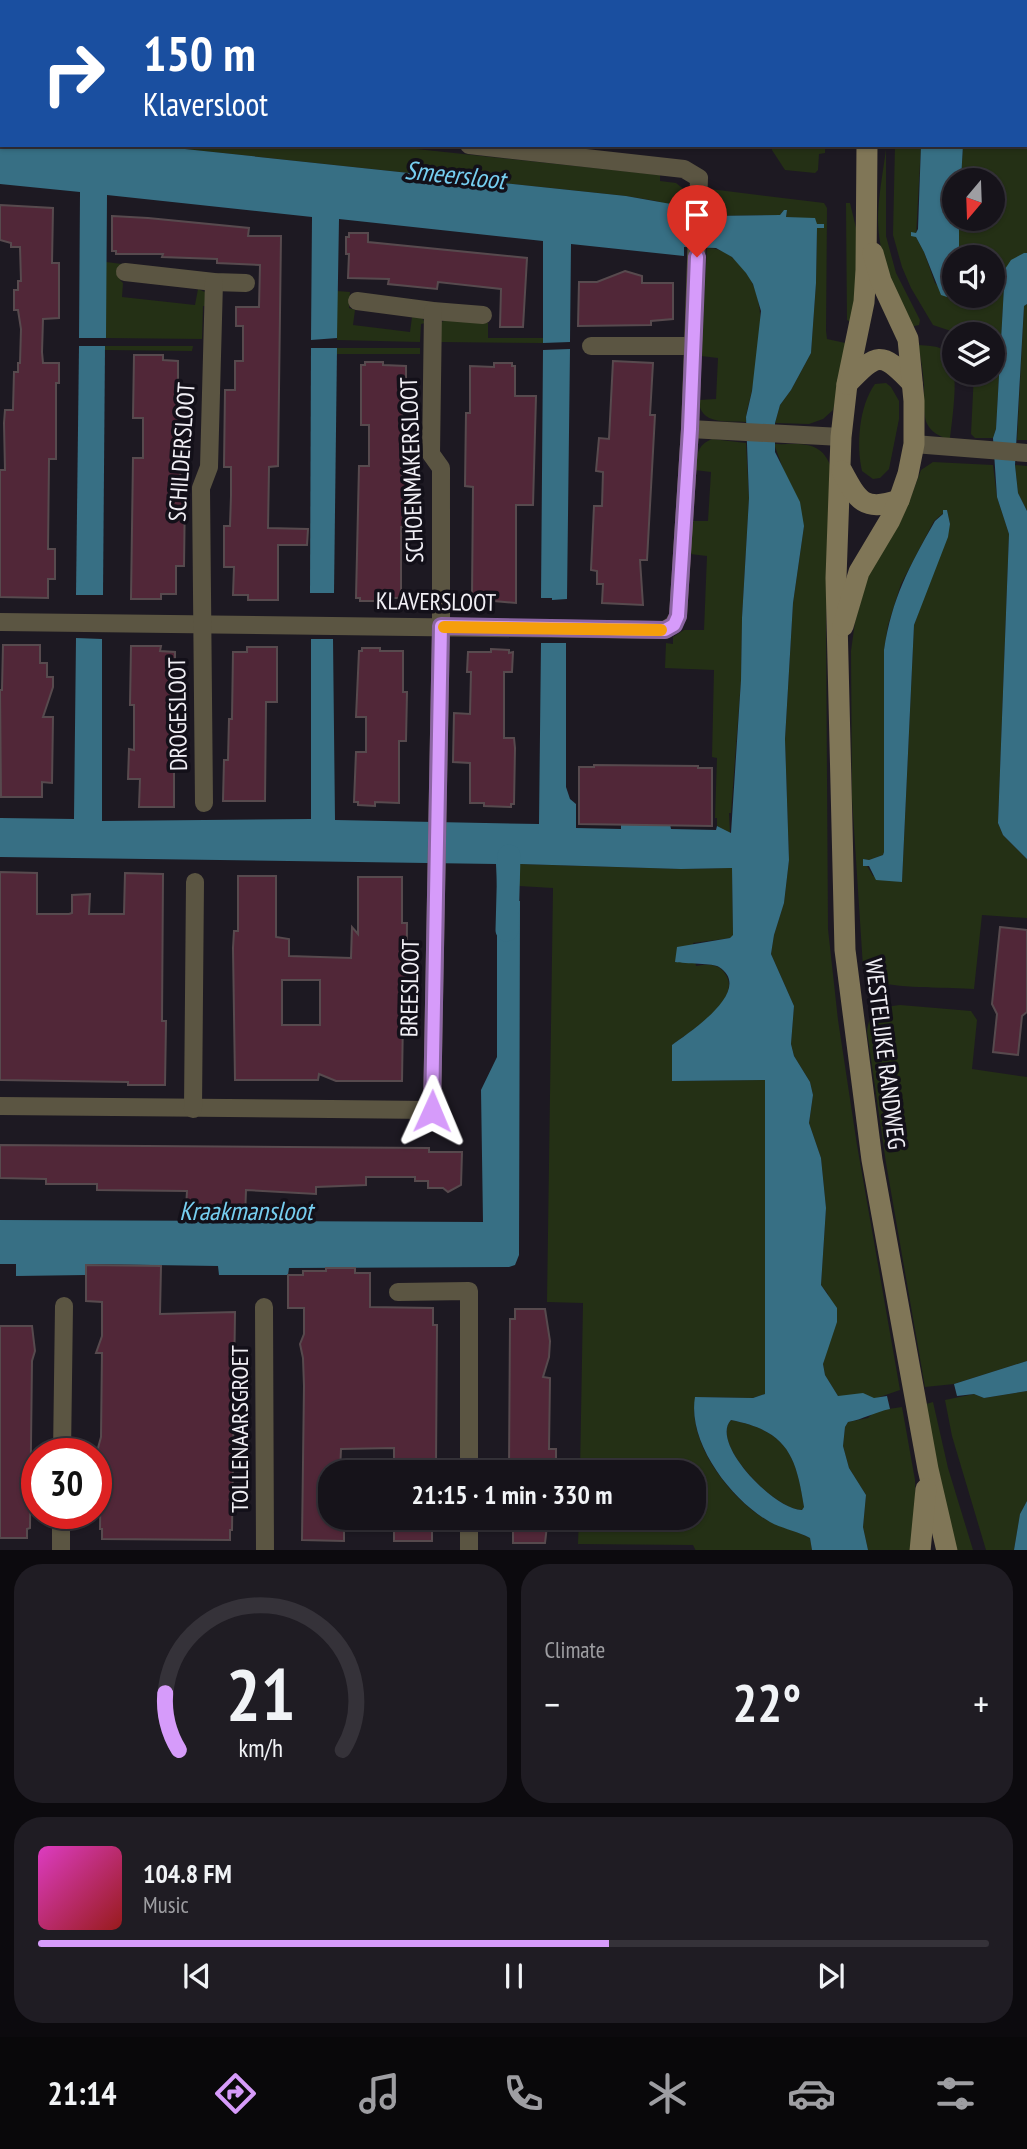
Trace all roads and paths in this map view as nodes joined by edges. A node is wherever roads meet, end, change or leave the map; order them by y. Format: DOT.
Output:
graph roads {
  1 [pos="505,147"];
  2 [pos="867,147"];
  3 [pos="612,153"];
  4 [pos="867,234"];
  5 [pos="125,272"];
  6 [pos="214,282"];
  7 [pos="246,283"];
  8 [pos="357,300"];
  9 [pos="433,312"];
  10 [pos="483,315"];
  11 [pos="591,346"];
  12 [pos="693,346"];
  13 [pos="912,383"];
  14 [pos="846,384"];
  15 [pos="690,429"];
  16 [pos="841,437"];
  17 [pos="914,444"];
  18 [pos="1027,453"];
  19 [pos="840,466"];
  20 [pos="899,500"];
  21 [pos="0,622"];
  22 [pos="201,624"];
  23 [pos="441,626"];
  24 [pos="838,641"];
  25 [pos="204,803"];
  26 [pos="195,881"];
  27 [pos="0,1106"];
  28 [pos="193,1109"];
  29 [pos="398,1292"];
  30 [pos="64,1306"];
  31 [pos="264,1307"];
  32 [pos="62,1438"];
  33 [pos="469,1460"];
  34 [pos="928,1469"];
  35 [pos="61,1529"];
  36 [pos="469,1530"];
  37 [pos="61,1550"];
  38 [pos="265,1550"];
  39 [pos="469,1550"];
  40 [pos="920,1550"];
  41 [pos="947,1550"];
  1 -- 3 [label="street"];
  2 -- 4 [label="street, WESTELIJKE RANDWEG"];
  3 -- 12 [label="street, KLAVERSLOOT"];
  4 -- 13 [label="street, WESTELIJKE RANDWEG"];
  4 -- 14 [label="street, WESTELIJKE RANDWEG"];
  5 -- 6 [label="street"];
  6 -- 7 [label="street"];
  6 -- 22 [label="street, SCHILDERSLOOT"];
  8 -- 9 [label="street"];
  9 -- 10 [label="street"];
  9 -- 23 [label="street, SCHOENMAKERSLOOT"];
  11 -- 12 [label="street"];
  12 -- 15 [label="street, KLAVERSLOOT"];
  13 -- 14 [label="street"];
  13 -- 17 [label="street, WESTELIJKE RANDWEG"];
  14 -- 16 [label="street, WESTELIJKE RANDWEG"];
  15 -- 16 [label="street"];
  15 -- 23 [label="street, KLAVERSLOOT"];
  16 -- 19 [label="street, WESTELIJKE RANDWEG"];
  17 -- 18 [label="street"];
  17 -- 20 [label="street, WESTELIJKE RANDWEG"];
  19 -- 20 [label="street"];
  19 -- 24 [label="street, WESTELIJKE RANDWEG"];
  20 -- 24 [label="street, WESTELIJKE RANDWEG"];
  21 -- 22 [label="street, KLAVERSLOOT"];
  22 -- 23 [label="street, KLAVERSLOOT"];
  22 -- 25 [label="street, DROGESLOOT"];
  23 -- 28 [label="street, BREESLOOT"];
  24 -- 34 [label="street, WESTELIJKE RANDWEG"];
  26 -- 28 [label="street"];
  27 -- 28 [label="street, BREESLOOT"];
  29 -- 33 [label="street"];
  30 -- 32 [label="street"];
  31 -- 38 [label="street, TOLLENAARSGROET"];
  34 -- 40 [label="street, WESTELIJKE RANDWEG"];
  34 -- 41 [label="street, WESTELIJKE RANDWEG"];
  35 -- 37 [label="street"];
  36 -- 39 [label="street"];
}
